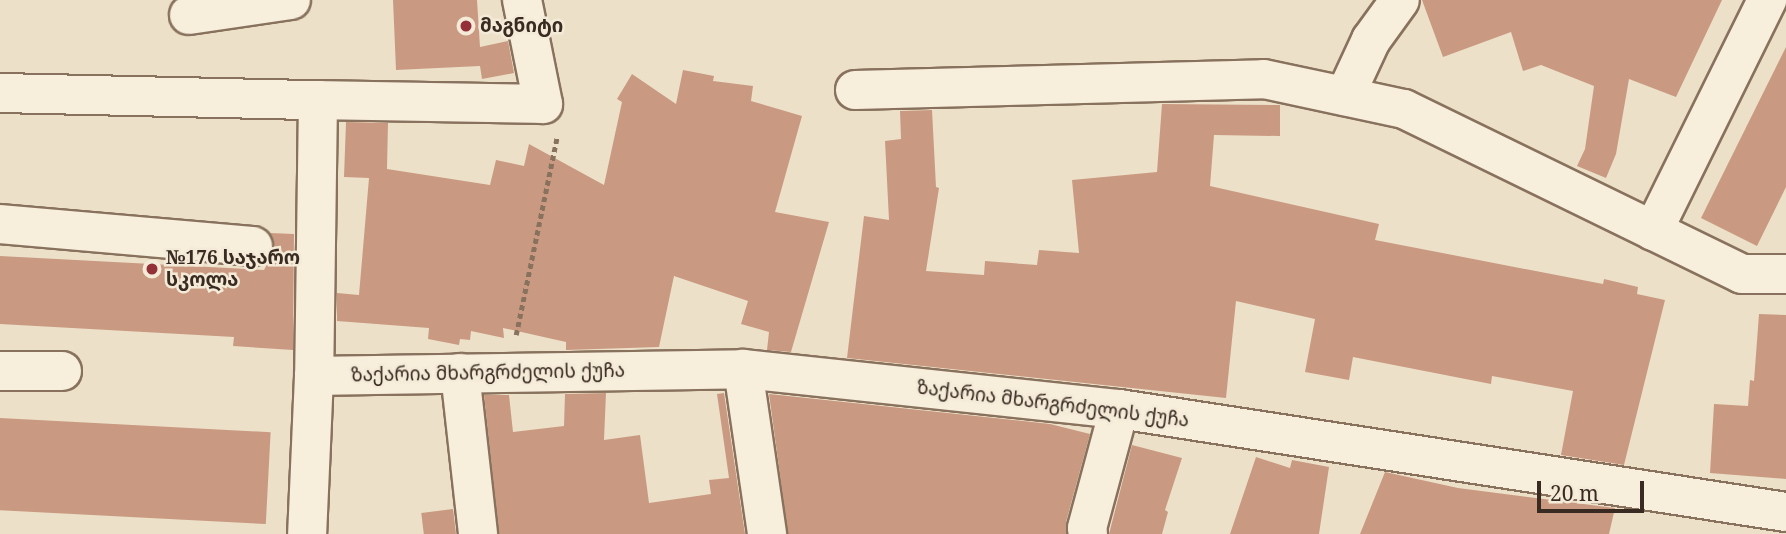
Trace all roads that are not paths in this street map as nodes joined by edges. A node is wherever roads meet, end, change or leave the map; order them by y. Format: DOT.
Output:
graph roads {
  1 [pos="291,0"];
  2 [pos="522,0"];
  3 [pos="1400,0"];
  4 [pos="1767,0"];
  5 [pos="189,15"];
  6 [pos="855,90"];
  7 [pos="0,93"];
  8 [pos="1345,96"];
  9 [pos="318,100"];
  10 [pos="0,224"];
  11 [pos="1653,231"];
  12 [pos="253,246"];
  13 [pos="1786,274"];
  14 [pos="743,369"];
  15 [pos="0,371"];
  16 [pos="62,371"];
  17 [pos="460,373"];
  18 [pos="314,376"];
  19 [pos="1119,409"];
  20 [pos="1786,513"];
  21 [pos="307,534"];
  22 [pos="478,534"];
  23 [pos="767,534"];
  24 [pos="1088,534"];
  1 -- 5 [label="street"];
  2 -- 9 [label="street"];
  3 -- 8 [label="street"];
  4 -- 11 [label="street"];
  6 -- 8 [label="street"];
  7 -- 9 [label="street"];
  8 -- 11 [label="street"];
  9 -- 18 [label="street"];
  10 -- 12 [label="street"];
  11 -- 13 [label="street"];
  14 -- 17 [label="street, ზაქარია მხარგრძელის ქუჩა"];
  14 -- 19 [label="street, ზაქარია მხარგრძელის ქუჩა"];
  14 -- 23 [label="street"];
  15 -- 16 [label="street"];
  17 -- 18 [label="street, ზაქარია მხარგრძელის ქუჩა"];
  17 -- 22 [label="street"];
  18 -- 21 [label="street"];
  19 -- 20 [label="street, ზაქარია მხარგრძელის ქუჩა"];
  19 -- 24 [label="street"];
}
